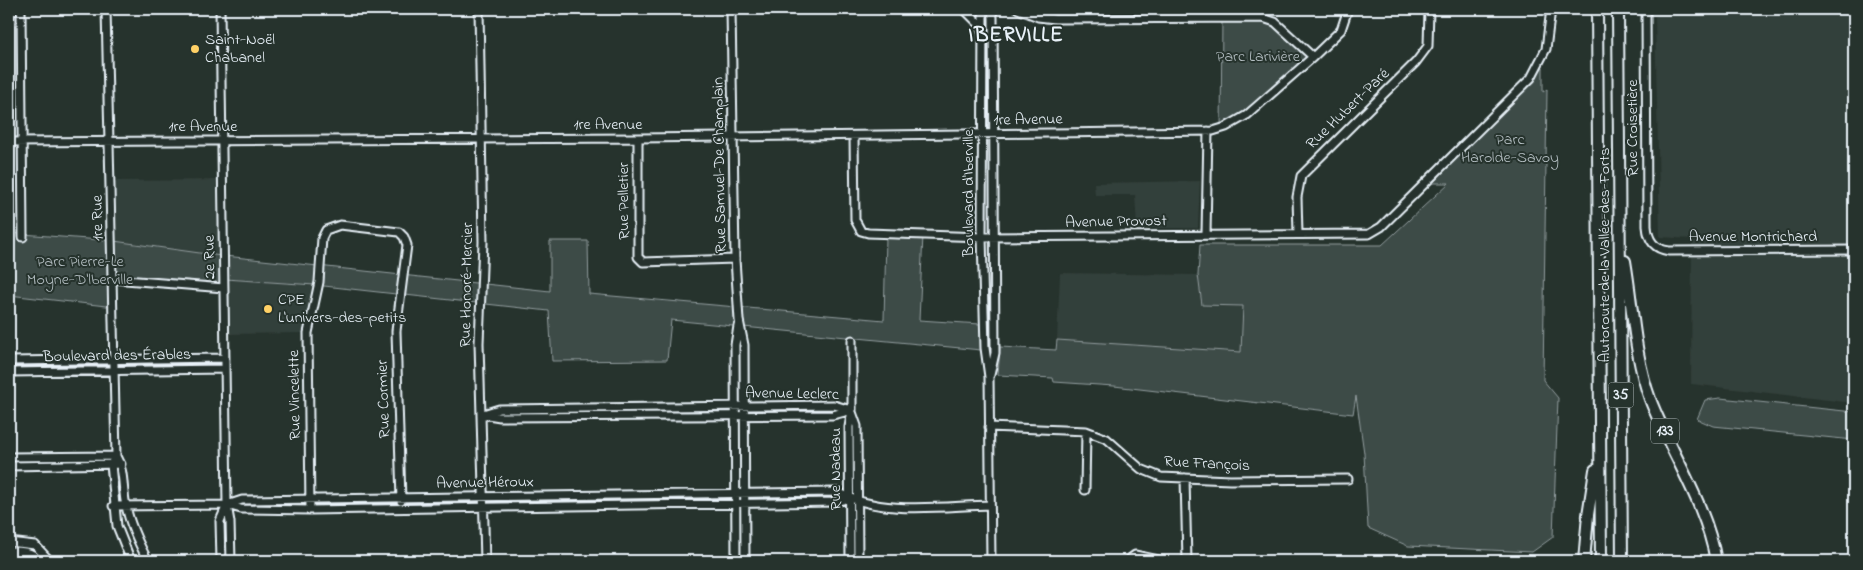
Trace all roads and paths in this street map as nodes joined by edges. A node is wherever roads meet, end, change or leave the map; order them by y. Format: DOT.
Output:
graph roads {
  1 [pos="21,9"];
  2 [pos="106,9"];
  3 [pos="220,9"];
  4 [pos="478,9"];
  5 [pos="731,9"];
  6 [pos="964,9"];
  7 [pos="986,9"];
  8 [pos="991,9"];
  9 [pos="1018,9"];
  10 [pos="1348,9"];
  11 [pos="1429,9"];
  12 [pos="1551,9"];
  13 [pos="1597,9"];
  14 [pos="1618,9"];
  15 [pos="1646,9"];
  16 [pos="983,37"];
  17 [pos="1313,57"];
  18 [pos="1208,131"];
  19 [pos="982,134"];
  20 [pos="994,134"];
  21 [pos="854,136"];
  22 [pos="734,137"];
  23 [pos="638,138"];
  24 [pos="481,139"];
  25 [pos="110,140"];
  26 [pos="222,141"];
  27 [pos="9,142"];
  28 [pos="22,142"];
  29 [pos="1620,228"];
  30 [pos="1206,234"];
  31 [pos="1298,234"];
  32 [pos="23,237"];
  33 [pos="982,237"];
  34 [pos="994,237"];
  35 [pos="1654,244"];
  36 [pos="1854,250"];
  37 [pos="736,259"];
  38 [pos="113,279"];
  39 [pos="224,288"];
  40 [pos="400,290"];
  41 [pos="739,320"];
  42 [pos="852,340"];
  43 [pos="225,358"];
  44 [pos="114,360"];
  45 [pos="9,361"];
  46 [pos="225,369"];
  47 [pos="114,370"];
  48 [pos="9,372"];
  49 [pos="989,377"];
  50 [pos="735,406"];
  51 [pos="745,406"];
  52 [pos="671,407"];
  53 [pos="540,409"];
  54 [pos="852,410"];
  55 [pos="482,414"];
  56 [pos="735,416"];
  57 [pos="744,416"];
  58 [pos="540,417"];
  59 [pos="671,417"];
  60 [pos="989,427"];
  61 [pos="1086,431"];
  62 [pos="1600,442"];
  63 [pos="116,456"];
  64 [pos="9,457"];
  65 [pos="111,464"];
  66 [pos="121,464"];
  67 [pos="9,466"];
  68 [pos="1185,478"];
  69 [pos="1348,479"];
  70 [pos="1085,490"];
  71 [pos="736,492"];
  72 [pos="745,493"];
  73 [pos="614,495"];
  74 [pos="484,497"];
  75 [pos="850,498"];
  76 [pos="357,499"];
  77 [pos="401,499"];
  78 [pos="310,500"];
  79 [pos="858,502"];
  80 [pos="736,503"];
  81 [pos="746,503"];
  82 [pos="227,505"];
  83 [pos="615,505"];
  84 [pos="114,506"];
  85 [pos="126,506"];
  86 [pos="990,506"];
  87 [pos="484,507"];
  88 [pos="401,508"];
  89 [pos="358,509"];
  90 [pos="310,510"];
  91 [pos="9,542"];
  92 [pos="9,551"];
  93 [pos="40,561"];
  94 [pos="50,561"];
  95 [pos="131,561"];
  96 [pos="148,561"];
  97 [pos="221,561"];
  98 [pos="231,561"];
  99 [pos="485,561"];
  100 [pos="736,561"];
  101 [pos="745,561"];
  102 [pos="850,561"];
  103 [pos="858,561"];
  104 [pos="990,561"];
  105 [pos="1127,561"];
  106 [pos="1163,561"];
  107 [pos="1187,561"];
  108 [pos="1584,561"];
  109 [pos="1600,561"];
  110 [pos="1622,561"];
  111 [pos="1716,561"];
  1 -- 28 [label="street"];
  2 -- 25 [label="street, 1re Rue"];
  3 -- 26 [label="street, 2e Rue"];
  4 -- 24 [label="street, Rue Honoré-Mercier"];
  5 -- 22 [label="street, Rue Samuel-De Champlain"];
  6 -- 16 [label="street"];
  7 -- 16 [label="street, Boulevard d'Iberville"];
  8 -- 20 [label="street, Boulevard d'Iberville"];
  9 -- 17 [label="street"];
  10 -- 17 [label="street, 1re Avenue"];
  11 -- 31 [label="street, Rue Hubert-Paré"];
  12 -- 31 [label="street, Avenue Provost"];
  13 -- 62 [label="highway, Autoroute de la Vallée-des-Forts / 35"];
  14 -- 29 [label="highway, Autoroute de la Vallée-des-Forts / 35"];
  15 -- 35 [label="street, Rue Croisetière"];
  16 -- 19 [label="street, Boulevard d'Iberville"];
  17 -- 18 [label="street, 1re Avenue"];
  18 -- 20 [label="street, 1re Avenue"];
  18 -- 30 [label="street"];
  19 -- 20 [label="street, 1re Avenue"];
  19 -- 21 [label="street, 1re Avenue"];
  19 -- 33 [label="street, Boulevard d'Iberville"];
  20 -- 34 [label="street, Boulevard d'Iberville"];
  21 -- 22 [label="street, 1re Avenue"];
  21 -- 33 [label="street, Avenue Provost"];
  22 -- 23 [label="street, 1re Avenue"];
  22 -- 37 [label="street, Rue Samuel-De Champlain"];
  23 -- 24 [label="street, 1re Avenue"];
  23 -- 37 [label="street, Rue Pelletier"];
  24 -- 26 [label="street, 1re Avenue"];
  24 -- 55 [label="street, Rue Honoré-Mercier"];
  25 -- 26 [label="street, 1re Avenue"];
  25 -- 28 [label="street, 1re Avenue"];
  25 -- 38 [label="street, 1re Rue"];
  26 -- 39 [label="street, 2e Rue"];
  27 -- 28 [label="street, 1re Avenue"];
  28 -- 32 [label="street"];
  29 -- 110 [label="highway, Autoroute de la Vallée-des-Forts / 35"];
  29 -- 111 [label="highway, 133"];
  30 -- 31 [label="street, Avenue Provost"];
  30 -- 34 [label="street, Avenue Provost"];
  33 -- 34 [label="street, Avenue Provost"];
  33 -- 49 [label="street, Boulevard d'Iberville"];
  34 -- 49 [label="street, Boulevard d'Iberville"];
  35 -- 36 [label="street, Avenue Montrichard"];
  37 -- 41 [label="street, Rue Samuel-De Champlain"];
  38 -- 39 [label="street"];
  38 -- 44 [label="street, 1re Rue"];
  39 -- 43 [label="street, 2e Rue"];
  40 -- 77 [label="street, Rue Cormier"];
  40 -- 78 [label="street, Rue Vincelette"];
  41 -- 50 [label="street, Rue Samuel-De Champlain"];
  41 -- 51 [label="street, Rue Samuel-De Champlain"];
  42 -- 54 [label="street"];
  43 -- 44 [label="street, Boulevard des Érables"];
  43 -- 46 [label="street, 2e Rue"];
  44 -- 45 [label="street, Boulevard des Érables"];
  44 -- 47 [label="street, 1re Rue"];
  46 -- 47 [label="street, Boulevard des Érables"];
  46 -- 82 [label="street, 2e Rue"];
  47 -- 48 [label="street, Boulevard des Érables"];
  47 -- 63 [label="street, 1re Rue"];
  49 -- 60 [label="street, Boulevard d'Iberville"];
  50 -- 51 [label="street, Avenue Leclerc"];
  50 -- 52 [label="street, Avenue Leclerc"];
  50 -- 56 [label="street, Rue Samuel-De Champlain"];
  51 -- 54 [label="street, Avenue Leclerc"];
  51 -- 57 [label="street, Rue Samuel-De Champlain"];
  52 -- 53 [label="street, Avenue Leclerc"];
  52 -- 59 [label="street"];
  53 -- 55 [label="street, Avenue Leclerc"];
  53 -- 58 [label="street"];
  54 -- 57 [label="street, Avenue Leclerc"];
  54 -- 75 [label="street, Rue Nadeau"];
  54 -- 79 [label="street, Rue Nadeau"];
  55 -- 58 [label="street, Avenue Leclerc"];
  55 -- 74 [label="street, Rue Honoré-Mercier"];
  56 -- 57 [label="street, Avenue Leclerc"];
  56 -- 59 [label="street, Avenue Leclerc"];
  56 -- 71 [label="street, Rue Samuel-De Champlain"];
  57 -- 72 [label="street, Rue Samuel-De Champlain"];
  58 -- 59 [label="street, Avenue Leclerc"];
  60 -- 61 [label="street, Rue François"];
  60 -- 86 [label="street, Boulevard d'Iberville"];
  61 -- 68 [label="street, Rue François"];
  61 -- 70 [label="street"];
  62 -- 108 [label="highway"];
  62 -- 109 [label="highway, Autoroute de la Vallée-des-Forts / 35"];
  63 -- 64 [label="street"];
  63 -- 65 [label="street"];
  63 -- 66 [label="street"];
  65 -- 66 [label="street"];
  65 -- 67 [label="street"];
  65 -- 84 [label="street"];
  66 -- 85 [label="street"];
  68 -- 69 [label="street, Rue François"];
  68 -- 107 [label="street"];
  71 -- 72 [label="street, Avenue Héroux"];
  71 -- 73 [label="street, Avenue Héroux"];
  71 -- 80 [label="street, Rue Samuel-De Champlain"];
  72 -- 75 [label="street, Avenue Héroux"];
  72 -- 81 [label="street, Rue Samuel-De Champlain"];
  73 -- 74 [label="street, Avenue Héroux"];
  73 -- 83 [label="street"];
  74 -- 77 [label="street, Avenue Héroux"];
  74 -- 87 [label="street, Rue Honoré-Mercier"];
  75 -- 79 [label="street, Avenue Héroux"];
  75 -- 81 [label="street, Avenue Héroux"];
  75 -- 102 [label="street, Rue Nadeau"];
  76 -- 77 [label="street, Avenue Héroux"];
  76 -- 78 [label="street, Avenue Héroux"];
  76 -- 89 [label="street"];
  77 -- 88 [label="street, Rue Cormier"];
  78 -- 82 [label="street, Avenue Héroux"];
  78 -- 90 [label="street, Rue Vincelette"];
  79 -- 86 [label="street, Avenue Héroux"];
  79 -- 103 [label="street, Rue Nadeau"];
  80 -- 81 [label="street, Avenue Héroux"];
  80 -- 83 [label="street, Avenue Héroux"];
  80 -- 100 [label="street, Rue Samuel-De Champlain"];
  81 -- 101 [label="street, Rue Samuel-De Champlain"];
  82 -- 85 [label="street, Avenue Héroux"];
  82 -- 90 [label="street, Avenue Héroux"];
  82 -- 97 [label="street, 2e Rue"];
  82 -- 98 [label="street, 2e Rue"];
  83 -- 87 [label="street, Avenue Héroux"];
  84 -- 85 [label="street, Avenue Héroux"];
  84 -- 95 [label="street"];
  85 -- 96 [label="street"];
  86 -- 104 [label="street, Boulevard d'Iberville"];
  87 -- 88 [label="street, Avenue Héroux"];
  87 -- 99 [label="street, Rue Honoré-Mercier"];
  88 -- 89 [label="street, Avenue Héroux"];
  89 -- 90 [label="street, Avenue Héroux"];
  91 -- 94 [label="street"];
  92 -- 93 [label="street"];
  105 -- 106 [label="street"];
}
